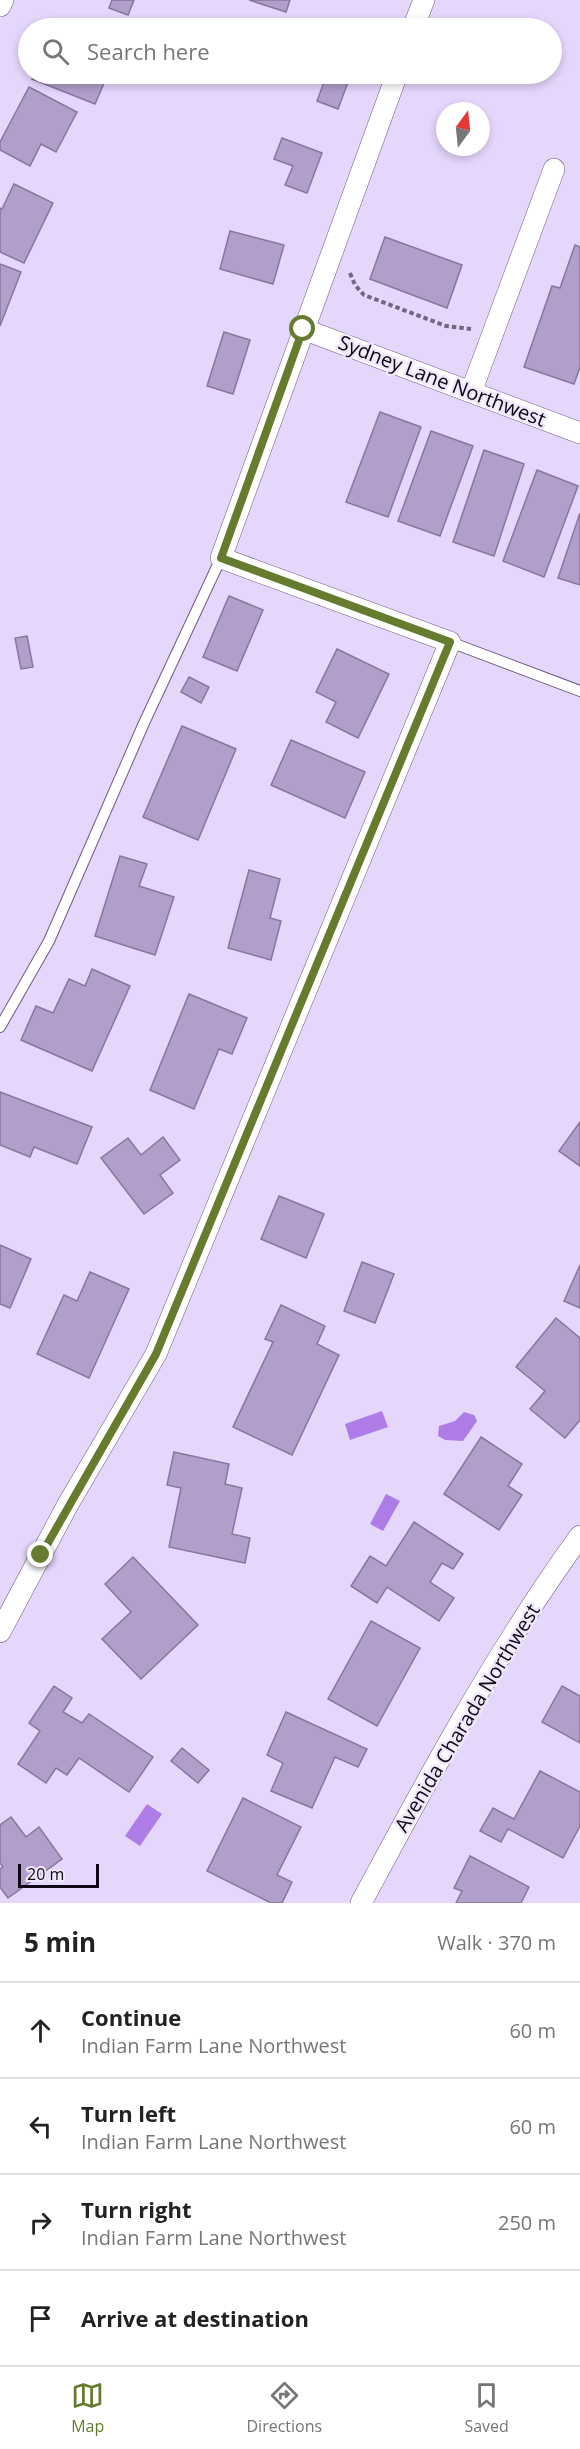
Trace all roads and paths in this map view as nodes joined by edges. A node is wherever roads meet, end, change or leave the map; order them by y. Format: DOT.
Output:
graph roads {
  1 [pos="3,0"];
  2 [pos="424,0"];
  3 [pos="0,6"];
  4 [pos="417,18"];
  5 [pos="393,84"];
  6 [pos="554,169"];
  7 [pos="351,266"];
  8 [pos="303,329"];
  9 [pos="492,337"];
  10 [pos="471,392"];
  11 [pos="580,433"];
  12 [pos="221,558"];
  13 [pos="450,642"];
  14 [pos="580,691"];
  15 [pos="0,1027"];
  16 [pos="580,1536"];
  17 [pos="0,1632"];
  18 [pos="361,1903"];
  1 -- 3 [label="street"];
  2 -- 4 [label="street"];
  5 -- 8 [label="street"];
  6 -- 9 [label="street"];
  7 -- 9 [label="path"];
  8 -- 10 [label="street, Sydney Lane Northwest"];
  8 -- 12 [label="street"];
  9 -- 10 [label="street"];
  10 -- 11 [label="street, Sydney Lane Northwest"];
  12 -- 13 [label="street"];
  12 -- 15 [label="lane"];
  13 -- 14 [label="lane"];
  13 -- 17 [label="street"];
  16 -- 18 [label="street, Avenida Charada Northwest"];
}
